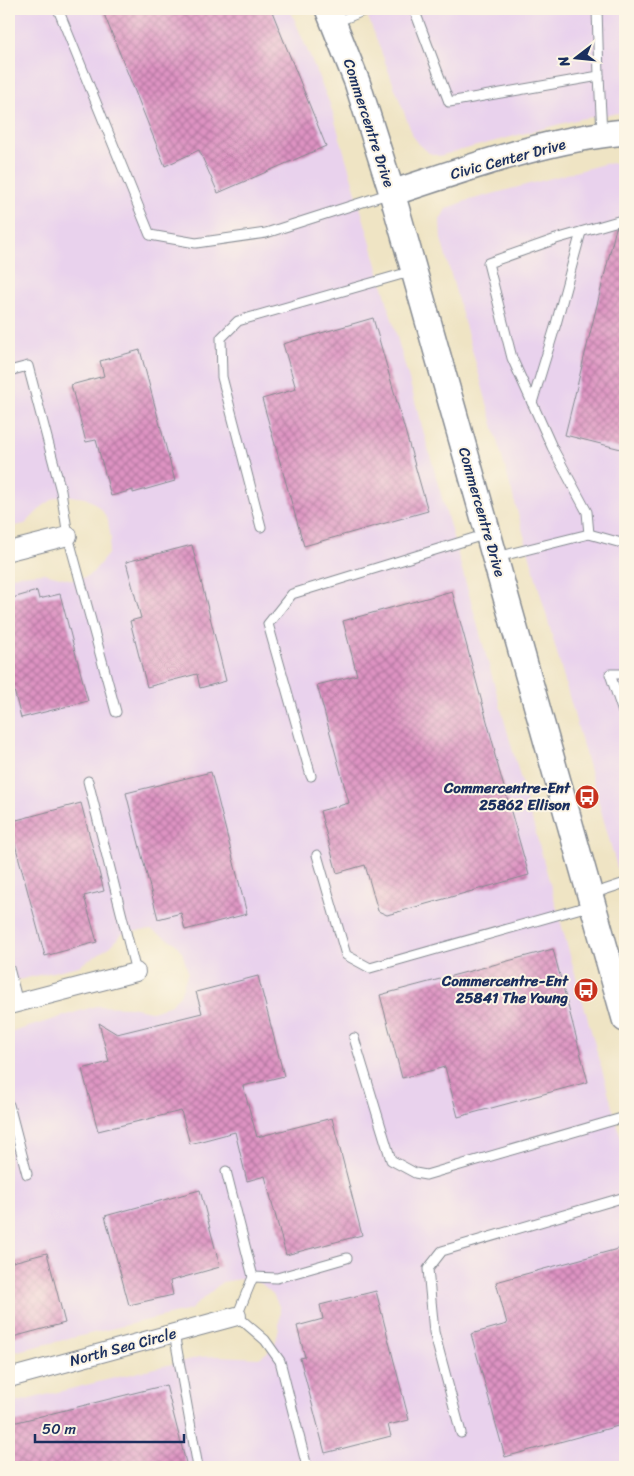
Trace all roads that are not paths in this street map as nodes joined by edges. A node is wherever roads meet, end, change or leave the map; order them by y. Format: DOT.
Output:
graph roads {
  1 [pos="58,9"];
  2 [pos="368,9"];
  3 [pos="414,9"];
  4 [pos="597,9"];
  5 [pos="331,16"];
  6 [pos="599,76"];
  7 [pos="614,133"];
  8 [pos="392,193"];
  9 [pos="625,219"];
  10 [pos="581,232"];
  11 [pos="414,271"];
  12 [pos="9,371"];
  13 [pos="532,403"];
  14 [pos="261,527"];
  15 [pos="488,534"];
  16 [pos="589,534"];
  17 [pos="68,536"];
  18 [pos="625,544"];
  19 [pos="9,551"];
  20 [pos="495,558"];
  21 [pos="625,674"];
  22 [pos="116,712"];
  23 [pos="625,718"];
  24 [pos="311,776"];
  25 [pos="88,781"];
  26 [pos="317,855"];
  27 [pos="625,883"];
  28 [pos="592,900"];
  29 [pos="9,968"];
  30 [pos="136,972"];
  31 [pos="13,1004"];
  32 [pos="625,1019"];
  33 [pos="354,1038"];
  34 [pos="9,1105"];
  35 [pos="625,1117"];
  36 [pos="226,1170"];
  37 [pos="27,1174"];
  38 [pos="625,1197"];
  39 [pos="347,1258"];
  40 [pos="253,1277"];
  41 [pos="237,1316"];
  42 [pos="174,1333"];
  43 [pos="9,1378"];
  44 [pos="461,1433"];
  45 [pos="198,1467"];
  46 [pos="307,1467"];
  1 -- 8 [label="lane"];
  2 -- 5 [label="lane"];
  3 -- 6 [label="lane"];
  4 -- 6 [label="lane"];
  5 -- 8 [label="street, Commercentre Drive"];
  6 -- 7 [label="lane"];
  7 -- 8 [label="street, Civic Center Drive"];
  8 -- 11 [label="street, Commercentre Drive"];
  9 -- 10 [label="lane"];
  10 -- 13 [label="lane"];
  10 -- 13 [label="lane"];
  11 -- 14 [label="lane"];
  11 -- 15 [label="street, Commercentre Drive"];
  12 -- 17 [label="lane"];
  13 -- 16 [label="lane"];
  15 -- 20 [label="street, Commercentre Drive"];
  15 -- 24 [label="lane"];
  16 -- 18 [label="lane"];
  16 -- 20 [label="lane"];
  17 -- 19 [label="street"];
  17 -- 22 [label="lane"];
  20 -- 28 [label="street, Commercentre Drive"];
  21 -- 23 [label="lane"];
  25 -- 30 [label="lane"];
  26 -- 28 [label="lane"];
  27 -- 28 [label="lane"];
  28 -- 32 [label="street, Commercentre Drive"];
  29 -- 31 [label="lane"];
  30 -- 31 [label="street"];
  33 -- 35 [label="lane"];
  34 -- 37 [label="lane"];
  36 -- 40 [label="lane"];
  38 -- 44 [label="lane"];
  39 -- 40 [label="lane"];
  40 -- 41 [label="lane"];
  41 -- 42 [label="street, North Sea Circle"];
  41 -- 46 [label="lane"];
  42 -- 43 [label="street, North Sea Circle"];
  42 -- 45 [label="lane"];
}
